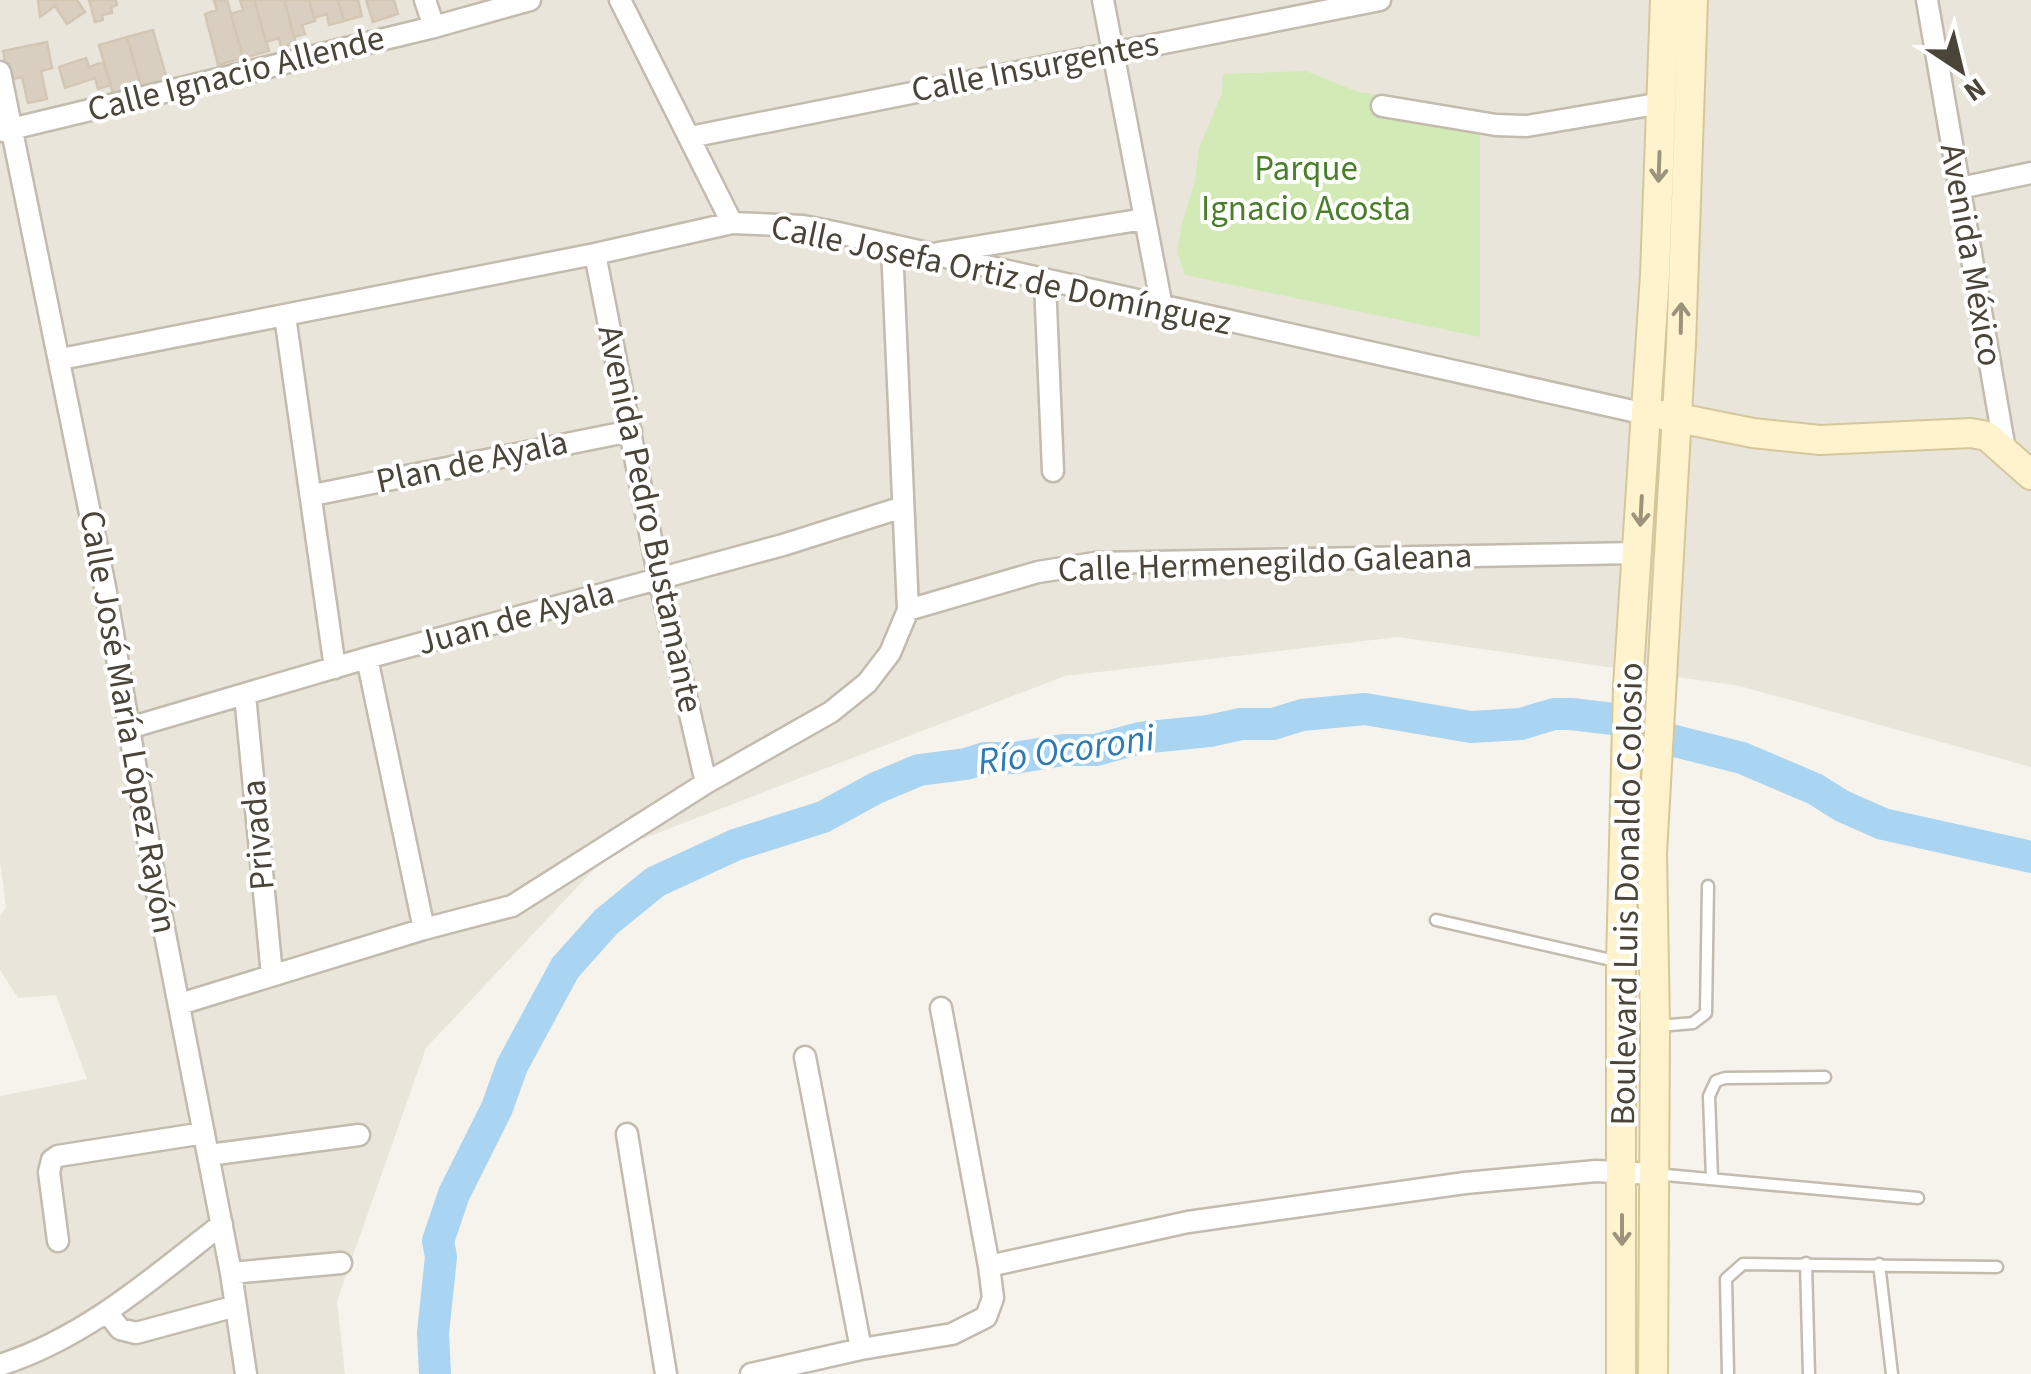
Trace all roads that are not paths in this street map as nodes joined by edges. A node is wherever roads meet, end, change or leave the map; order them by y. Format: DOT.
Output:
graph roads {
  1 [pos="425,0"];
  2 [pos="530,0"];
  3 [pos="620,0"];
  4 [pos="1104,0"];
  5 [pos="1380,0"];
  6 [pos="1665,0"];
  7 [pos="1693,0"];
  8 [pos="1927,0"];
  9 [pos="434,26"];
  10 [pos="1112,51"];
  11 [pos="0,72"];
  12 [pos="1662,103"];
  13 [pos="1382,106"];
  14 [pos="6,130"];
  15 [pos="690,137"];
  16 [pos="2031,173"];
  17 [pos="1960,188"];
  18 [pos="1144,219"];
  19 [pos="732,223"];
  20 [pos="892,247"];
  21 [pos="595,254"];
  22 [pos="926,255"];
  23 [pos="1045,282"];
  24 [pos="1162,307"];
  25 [pos="285,316"];
  26 [pos="61,358"];
  27 [pos="1646,414"];
  28 [pos="1677,416"];
  29 [pos="631,431"];
  30 [pos="2005,450"];
  31 [pos="1053,471"];
  32 [pos="2031,475"];
  33 [pos="312,495"];
  34 [pos="903,507"];
  35 [pos="1638,553"];
  36 [pos="658,579"];
  37 [pos="908,610"];
  38 [pos="367,658"];
  39 [pos="336,668"];
  40 [pos="245,695"];
  41 [pos="128,728"];
  42 [pos="706,783"];
  43 [pos="1708,886"];
  44 [pos="1436,920"];
  45 [pos="424,929"];
  46 [pos="1621,962"];
  47 [pos="272,975"];
  48 [pos="180,1004"];
  49 [pos="940,1008"];
  50 [pos="1655,1026"];
  51 [pos="805,1057"];
  52 [pos="1826,1078"];
  53 [pos="627,1134"];
  54 [pos="359,1135"];
  55 [pos="207,1144"];
  56 [pos="1623,1172"];
  57 [pos="1654,1174"];
  58 [pos="1712,1178"];
  59 [pos="1918,1198"];
  60 [pos="222,1224"];
  61 [pos="58,1241"];
  62 [pos="341,1263"];
  63 [pos="1806,1263"];
  64 [pos="1878,1264"];
  65 [pos="989,1266"];
  66 [pos="1997,1267"];
  67 [pos="231,1273"];
  68 [pos="236,1306"];
  69 [pos="108,1312"];
  70 [pos="861,1349"];
  71 [pos="0,1365"];
  72 [pos="246,1374"];
  73 [pos="666,1374"];
  74 [pos="752,1374"];
  75 [pos="1622,1374"];
  76 [pos="1653,1374"];
  77 [pos="1728,1374"];
  78 [pos="1810,1374"];
  79 [pos="1892,1374"];
  1 -- 9 [label="street"];
  2 -- 9 [label="street, Calle Ignacio Allende"];
  3 -- 15 [label="street"];
  4 -- 10 [label="street"];
  5 -- 10 [label="street, Calle Insurgentes"];
  6 -- 12 [label="main road, Boulevard Luis Donaldo Colosio"];
  28 -- 7 [label="main road, Boulevard Luis Donaldo Colosio, one-way"];
  8 -- 17 [label="street, Avenida México"];
  9 -- 14 [label="street, Calle Ignacio Allende"];
  10 -- 15 [label="street, Calle Insurgentes"];
  10 -- 18 [label="street"];
  11 -- 14 [label="street, Calle José María López Rayón"];
  12 -- 13 [label="street"];
  12 -- 27 [label="main road, Boulevard Luis Donaldo Colosio, one-way"];
  14 -- 26 [label="street, Calle José María López Rayón"];
  15 -- 19 [label="street"];
  16 -- 17 [label="street"];
  17 -- 30 [label="street, Avenida México"];
  18 -- 22 [label="street"];
  18 -- 24 [label="street"];
  19 -- 20 [label="street, Calle Josefa Ortiz de Domínguez"];
  19 -- 21 [label="street, Calle Josefa Ortiz de Domínguez"];
  20 -- 22 [label="street, Calle Josefa Ortiz de Domínguez"];
  20 -- 34 [label="street"];
  21 -- 25 [label="street, Calle Josefa Ortiz de Domínguez"];
  21 -- 29 [label="street, Avenida Pedro Bustamante"];
  22 -- 23 [label="street, Calle Josefa Ortiz de Domínguez"];
  23 -- 24 [label="street, Calle Josefa Ortiz de Domínguez"];
  23 -- 31 [label="street"];
  24 -- 27 [label="street, Calle Josefa Ortiz de Domínguez"];
  25 -- 26 [label="street, Calle Josefa Ortiz de Domínguez"];
  25 -- 33 [label="street"];
  26 -- 41 [label="street, Calle José María López Rayón"];
  27 -- 28 [label="main road"];
  27 -- 35 [label="main road, Boulevard Luis Donaldo Colosio, one-way"];
  28 -- 30 [label="main road"];
  28 -- 50 [label="main road, Boulevard Luis Donaldo Colosio"];
  29 -- 33 [label="street, Plan de Ayala"];
  29 -- 36 [label="street, Avenida Pedro Bustamante"];
  30 -- 32 [label="main road"];
  33 -- 39 [label="street"];
  34 -- 36 [label="street, Juan de Ayala"];
  34 -- 37 [label="street"];
  35 -- 37 [label="street, Calle Hermenegildo Galeana"];
  35 -- 46 [label="main road, Boulevard Luis Donaldo Colosio"];
  36 -- 38 [label="street, Juan de Ayala"];
  36 -- 42 [label="street, Avenida Pedro Bustamante"];
  37 -- 42 [label="street"];
  38 -- 39 [label="street, Juan de Ayala"];
  38 -- 45 [label="street"];
  39 -- 40 [label="street, Juan de Ayala"];
  40 -- 41 [label="street, Juan de Ayala"];
  40 -- 47 [label="street, Privada"];
  41 -- 48 [label="street, Calle José María López Rayón"];
  42 -- 45 [label="street"];
  43 -- 50 [label="lane"];
  44 -- 46 [label="lane"];
  45 -- 47 [label="street"];
  46 -- 56 [label="main road, Boulevard Luis Donaldo Colosio"];
  47 -- 48 [label="street"];
  48 -- 55 [label="street, Calle José María López Rayón"];
  49 -- 65 [label="street"];
  50 -- 57 [label="main road, Boulevard Luis Donaldo Colosio"];
  51 -- 70 [label="street"];
  52 -- 58 [label="lane"];
  53 -- 73 [label="street"];
  54 -- 55 [label="street"];
  55 -- 60 [label="street, Calle José María López Rayón"];
  55 -- 61 [label="street"];
  56 -- 57 [label="street"];
  56 -- 65 [label="street"];
  56 -- 75 [label="main road, Boulevard Luis Donaldo Colosio, one-way"];
  57 -- 58 [label="lane"];
  57 -- 76 [label="main road, Boulevard Luis Donaldo Colosio"];
  58 -- 59 [label="lane"];
  60 -- 67 [label="street, Calle José María López Rayón"];
  60 -- 69 [label="street"];
  62 -- 67 [label="street"];
  63 -- 64 [label="lane"];
  63 -- 77 [label="lane"];
  63 -- 78 [label="lane"];
  64 -- 66 [label="lane"];
  64 -- 79 [label="lane"];
  65 -- 70 [label="street"];
  67 -- 68 [label="street, Calle José María López Rayón"];
  68 -- 69 [label="street"];
  68 -- 72 [label="street, Calle José María López Rayón"];
  69 -- 71 [label="street"];
  70 -- 74 [label="street"];
}
